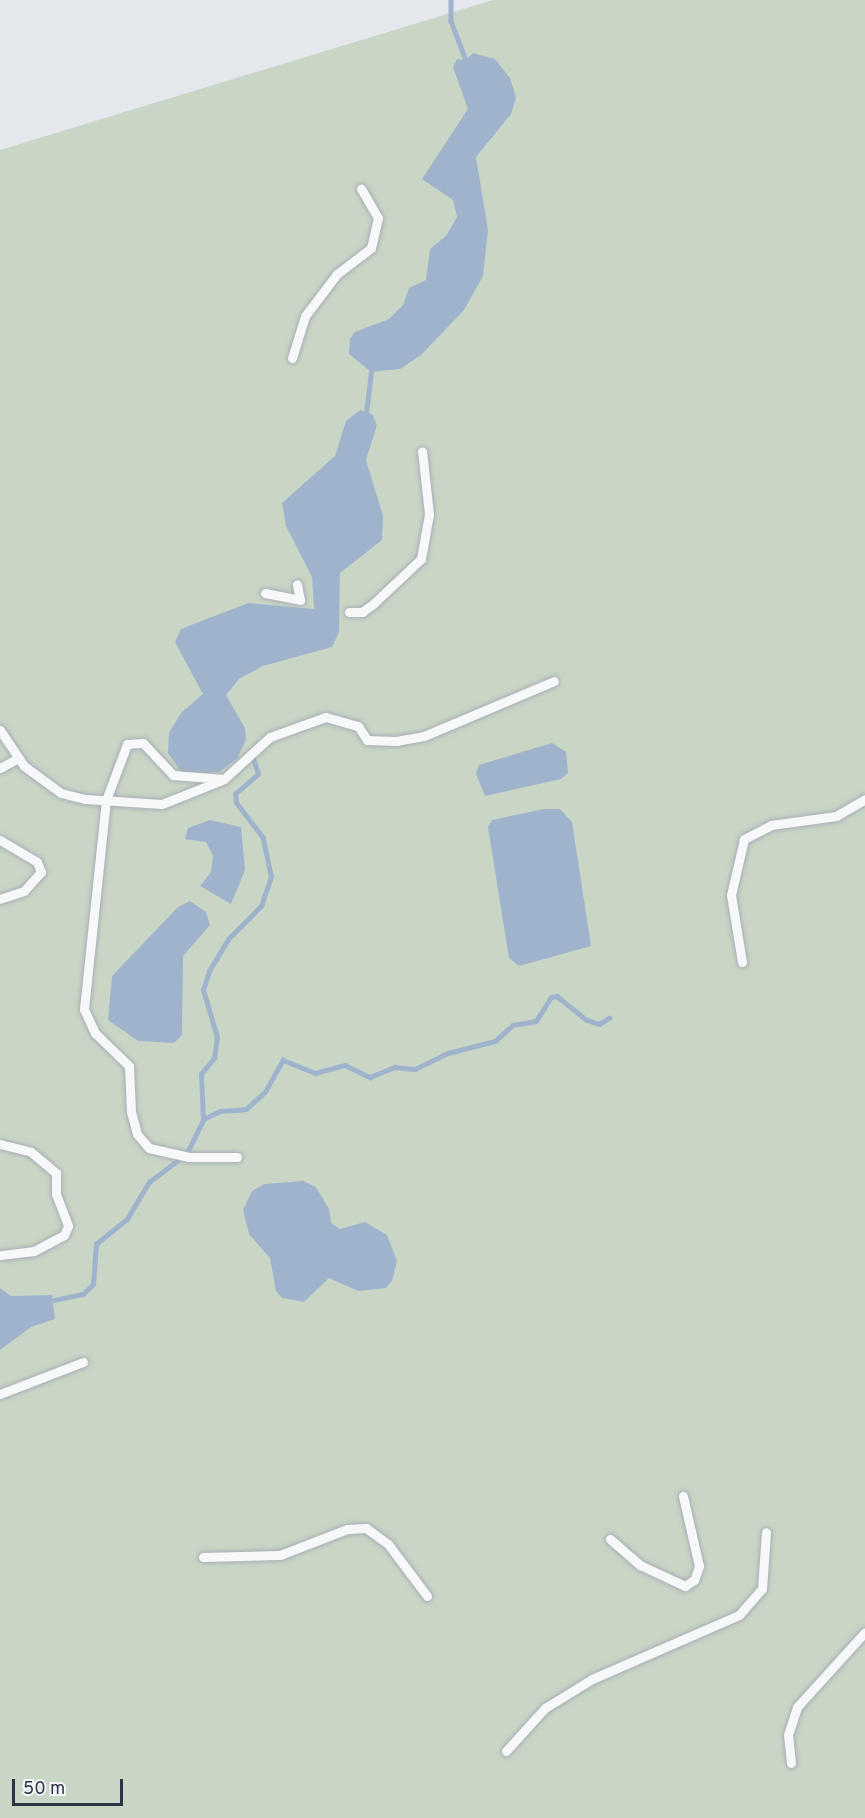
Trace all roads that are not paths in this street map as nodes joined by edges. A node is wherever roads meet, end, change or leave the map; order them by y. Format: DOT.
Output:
graph roads {
  1 [pos="361,189"];
  2 [pos="292,358"];
  3 [pos="422,451"];
  4 [pos="297,584"];
  5 [pos="265,593"];
  6 [pos="349,612"];
  7 [pos="554,681"];
  8 [pos="0,730"];
  9 [pos="18,759"];
  10 [pos="0,768"];
  11 [pos="224,779"];
  12 [pos="865,799"];
  13 [pos="106,800"];
  14 [pos="0,840"];
  15 [pos="0,899"];
  16 [pos="742,962"];
  17 [pos="0,1144"];
  18 [pos="237,1157"];
  19 [pos="0,1255"];
  20 [pos="83,1362"];
  21 [pos="0,1394"];
  22 [pos="683,1496"];
  23 [pos="766,1532"];
  24 [pos="610,1539"];
  25 [pos="203,1557"];
  26 [pos="427,1596"];
  27 [pos="865,1632"];
  28 [pos="506,1751"];
  29 [pos="791,1763"];
  1 -- 2 [label="lane"];
  3 -- 6 [label="lane"];
  4 -- 5 [label="lane"];
  7 -- 11 [label="lane"];
  8 -- 9 [label="lane"];
  9 -- 10 [label="lane"];
  9 -- 13 [label="lane"];
  11 -- 13 [label="lane"];
  11 -- 13 [label="lane"];
  12 -- 16 [label="lane"];
  13 -- 18 [label="lane"];
  14 -- 15 [label="lane"];
  17 -- 19 [label="lane"];
  20 -- 21 [label="lane"];
  22 -- 24 [label="lane"];
  23 -- 28 [label="lane"];
  25 -- 26 [label="lane"];
  27 -- 29 [label="lane"];
}
